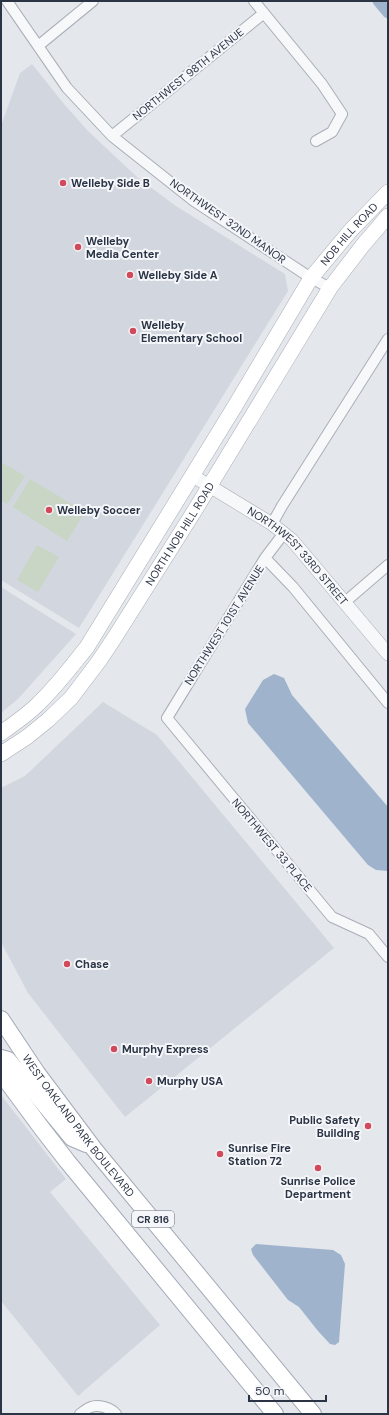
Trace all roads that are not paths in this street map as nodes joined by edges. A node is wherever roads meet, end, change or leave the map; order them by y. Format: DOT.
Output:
graph roads {
  1 [pos="7,1"];
  2 [pos="93,1"];
  3 [pos="254,1"];
  4 [pos="264,13"];
  5 [pos="38,46"];
  6 [pos="112,136"];
  7 [pos="316,141"];
  8 [pos="388,192"];
  9 [pos="388,216"];
  10 [pos="311,278"];
  11 [pos="330,288"];
  12 [pos="387,345"];
  13 [pos="193,476"];
  14 [pos="209,486"];
  15 [pos="272,524"];
  16 [pos="284,533"];
  17 [pos="266,558"];
  18 [pos="388,565"];
  19 [pos="345,602"];
  20 [pos="388,654"];
  21 [pos="388,703"];
  22 [pos="167,718"];
  23 [pos="1,733"];
  24 [pos="1,754"];
  25 [pos="388,957"];
  26 [pos="1,1019"];
  27 [pos="1,1034"];
  28 [pos="17,1044"];
  29 [pos="1,1058"];
  30 [pos="1,1073"];
  31 [pos="94,1149"];
  32 [pos="80,1414"];
  33 [pos="116,1414"];
  34 [pos="275,1414"];
  35 [pos="313,1414"];
  1 -- 5 [label="street, NORTHWEST 32ND MANOR"];
  2 -- 5 [label="street"];
  3 -- 4 [label="street"];
  4 -- 6 [label="street, NORTHWEST 98TH AVENUE"];
  4 -- 7 [label="street"];
  5 -- 6 [label="street, NORTHWEST 32ND MANOR"];
  6 -- 10 [label="street, NORTHWEST 32ND MANOR"];
  8 -- 10 [label="main road, NOB HILL ROAD"];
  9 -- 11 [label="main road, NOB HILL ROAD"];
  10 -- 11 [label="street, NORTHWEST 32ND MANOR"];
  10 -- 13 [label="main road, NORTH NOB HILL ROAD"];
  11 -- 14 [label="main road, NORTH NOB HILL ROAD"];
  12 -- 15 [label="street"];
  13 -- 14 [label="street, NORTHWEST 33RD STREET"];
  13 -- 23 [label="main road, NORTH NOB HILL ROAD"];
  14 -- 15 [label="street, NORTHWEST 33RD STREET"];
  14 -- 24 [label="main road, NORTH NOB HILL ROAD"];
  15 -- 16 [label="street, NORTHWEST 33RD STREET"];
  16 -- 17 [label="street, NORTHWEST 101ST AVENUE"];
  16 -- 19 [label="street, NORTHWEST 33RD STREET"];
  17 -- 21 [label="street, NORTHWEST 33RD STREET"];
  17 -- 22 [label="street, NORTHWEST 101ST AVENUE"];
  18 -- 19 [label="street"];
  19 -- 20 [label="street, NORTHWEST 33RD STREET"];
  22 -- 25 [label="street, NORTHWEST 33 PLACE"];
  26 -- 28 [label="main road, WEST OAKLAND PARK BOULEVARD / CR 816"];
  27 -- 28 [label="main road"];
  28 -- 31 [label="main road, WEST OAKLAND PARK BOULEVARD / CR 816"];
  29 -- 31 [label="main road"];
  30 -- 34 [label="main road, CR 816"];
  31 -- 35 [label="main road, WEST OAKLAND PARK BOULEVARD / CR 816"];
  32 -- 33 [label="street"];
}
